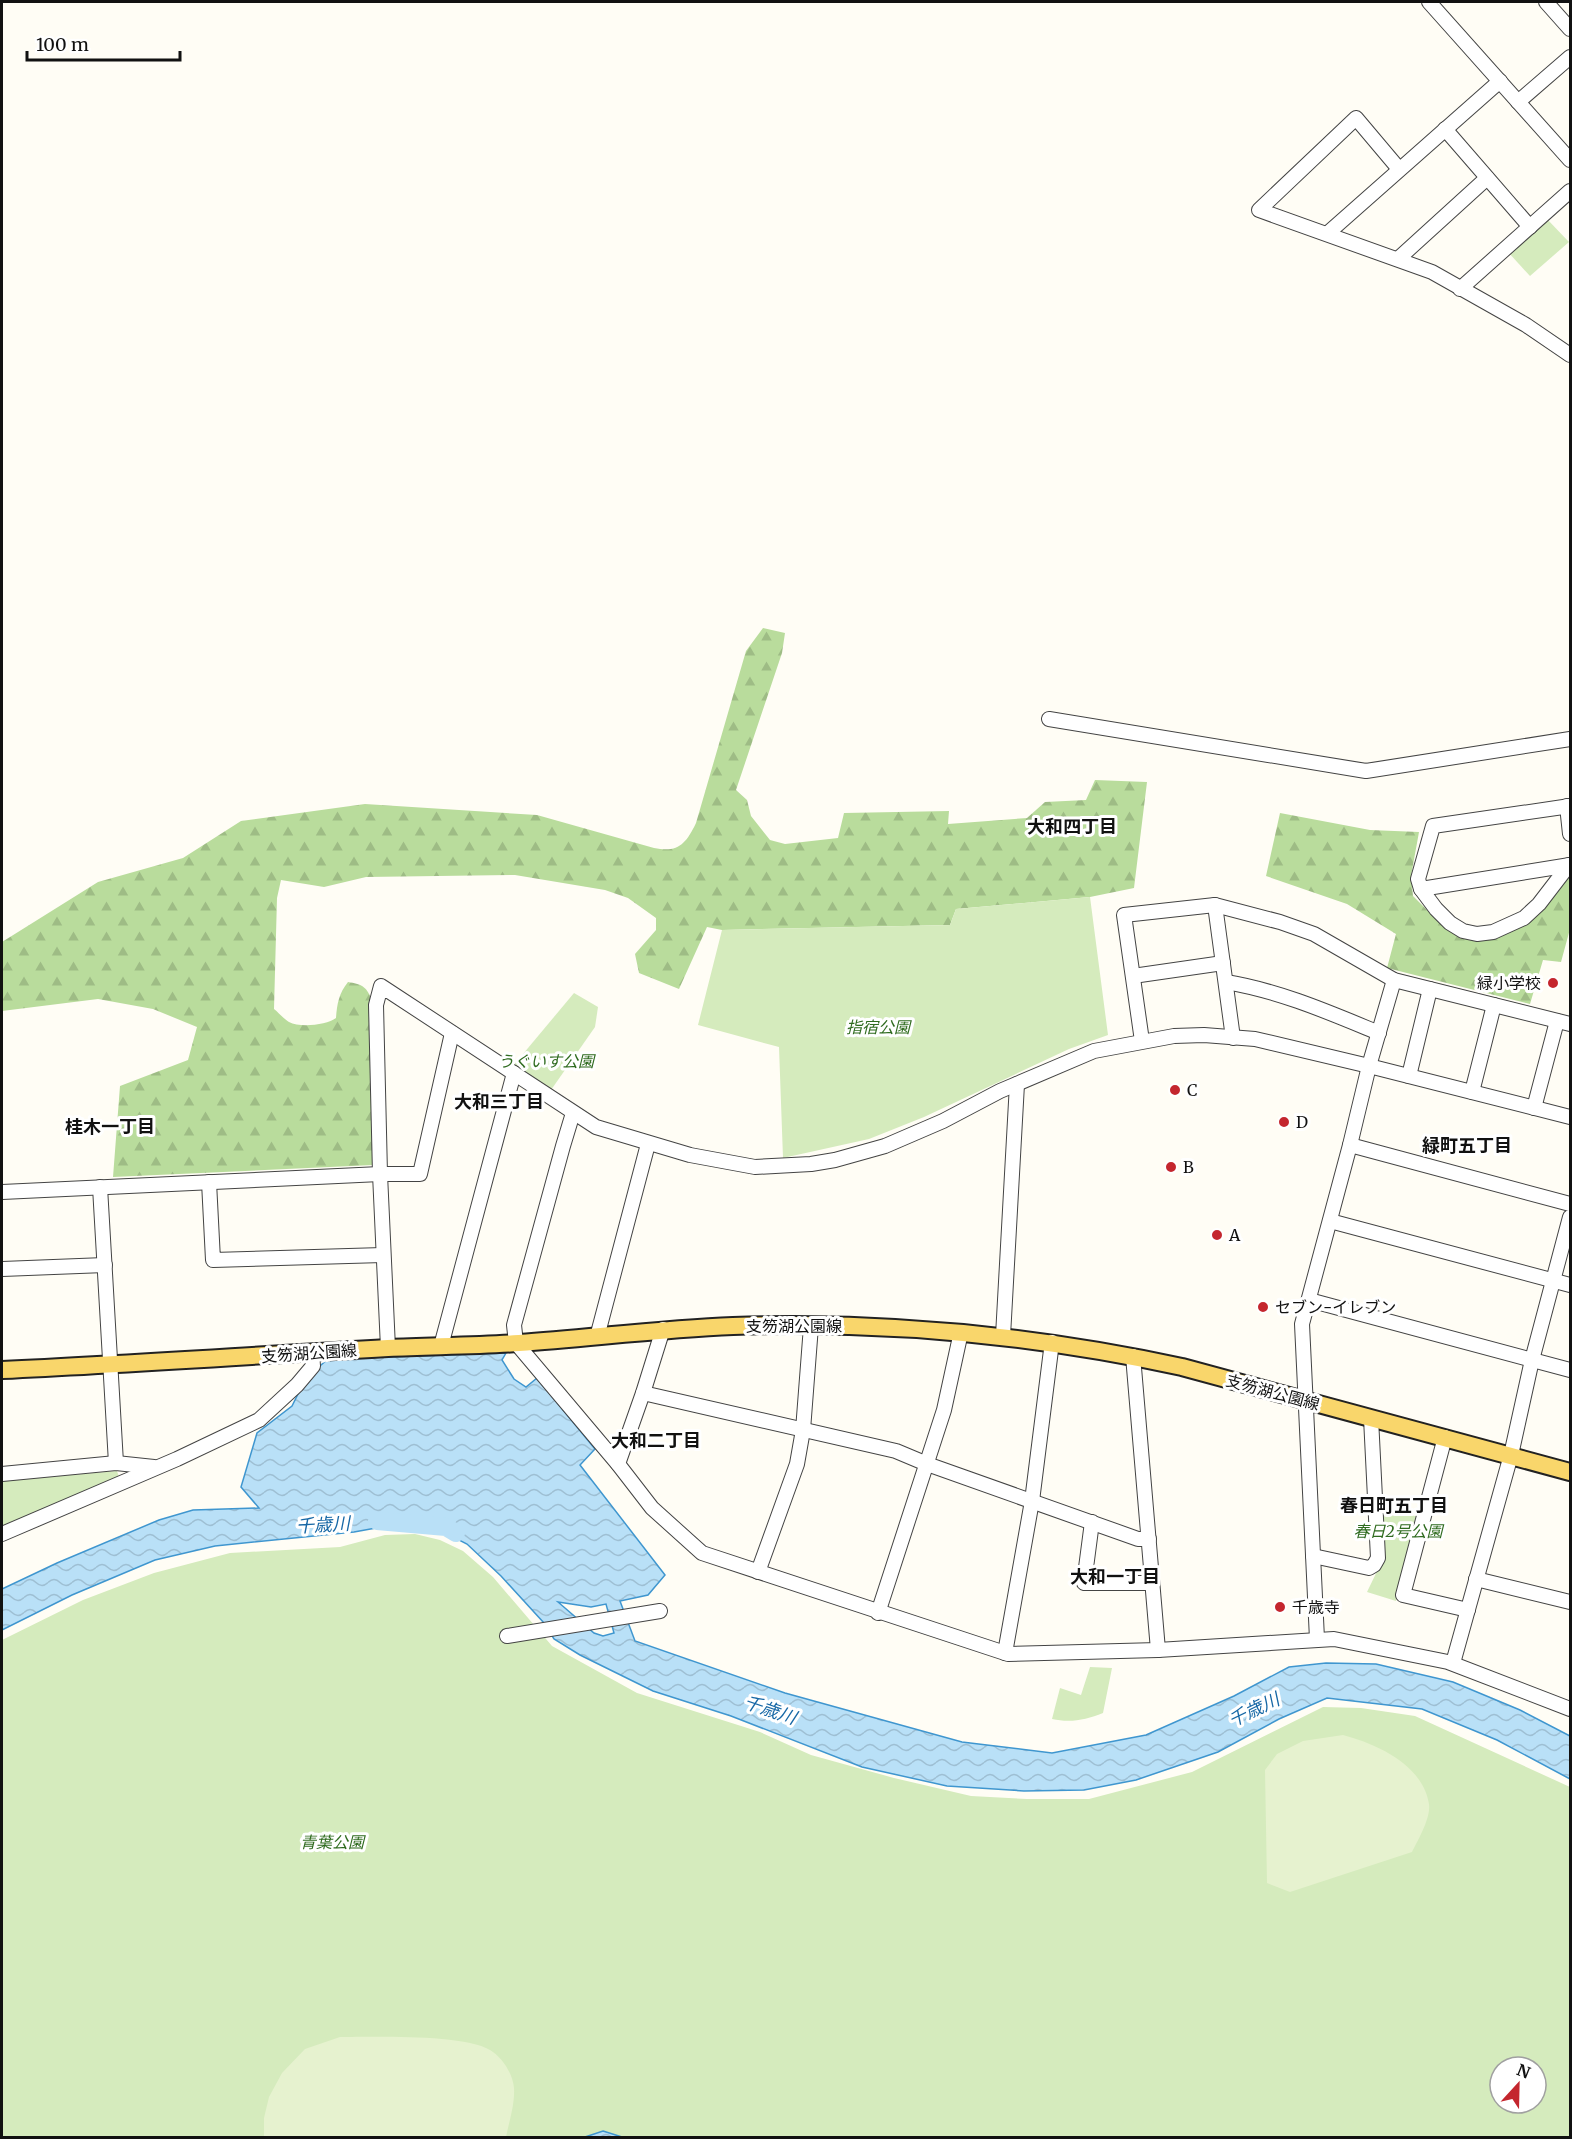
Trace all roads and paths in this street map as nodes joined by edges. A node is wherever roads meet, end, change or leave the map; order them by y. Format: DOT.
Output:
graph roads {
  1 [pos="1429,2"];
  2 [pos="1546,2"];
  3 [pos="1570,29"];
  4 [pos="1570,57"];
  5 [pos="1500,81"];
  6 [pos="1518,102"];
  7 [pos="1445,129"];
  8 [pos="1570,160"];
  9 [pos="1399,170"];
  10 [pos="1487,178"];
  11 [pos="1570,191"];
  12 [pos="1530,227"];
  13 [pos="1328,233"];
  14 [pos="1398,259"];
  15 [pos="1460,289"];
  16 [pos="1570,355"];
  17 [pos="1049,719"];
  18 [pos="1570,739"];
  19 [pos="1569,806"];
  20 [pos="1570,834"];
  21 [pos="1570,865"];
  22 [pos="1421,889"];
  23 [pos="1215,905"];
  24 [pos="1223,963"];
  25 [pos="1133,976"];
  26 [pos="1394,980"];
  27 [pos="1226,982"];
  28 [pos="1430,989"];
  29 [pos="1494,1005"];
  30 [pos="1564,1023"];
  31 [pos="453,1033"];
  32 [pos="1379,1033"];
  33 [pos="1233,1038"];
  34 [pos="1142,1041"];
  35 [pos="1369,1066"];
  36 [pos="514,1073"];
  37 [pos="1409,1076"];
  38 [pos="1017,1084"];
  39 [pos="1472,1092"];
  40 [pos="1534,1108"];
  41 [pos="573,1113"];
  42 [pos="1570,1118"];
  43 [pos="648,1144"];
  44 [pos="1350,1145"];
  45 [pos="380,1174"];
  46 [pos="208,1182"];
  47 [pos="100,1187"];
  48 [pos="2,1192"];
  49 [pos="1570,1204"];
  50 [pos="1570,1217"];
  51 [pos="1330,1221"];
  52 [pos="383,1254"];
  53 [pos="105,1264"];
  54 [pos="2,1269"];
  55 [pos="1554,1281"];
  56 [pos="1570,1285"];
  57 [pos="1309,1300"];
  58 [pos="811,1326"];
  59 [pos="663,1329"];
  60 [pos="961,1332"];
  61 [pos="1003,1336"];
  62 [pos="597,1337"];
  63 [pos="1052,1342"];
  64 [pos="516,1343"];
  65 [pos="441,1346"];
  66 [pos="388,1348"];
  67 [pos="312,1353"];
  68 [pos="1133,1356"];
  69 [pos="1532,1360"];
  70 [pos="111,1365"];
  71 [pos="2,1370"];
  72 [pos="1570,1370"];
  73 [pos="643,1393"];
  74 [pos="1305,1401"];
  75 [pos="1371,1418"];
  76 [pos="803,1430"];
  77 [pos="1445,1437"];
  78 [pos="1511,1455"];
  79 [pos="116,1463"];
  80 [pos="618,1464"];
  81 [pos="927,1464"];
  82 [pos="156,1467"];
  83 [pos="1570,1472"];
  84 [pos="2,1474"];
  85 [pos="1032,1501"];
  86 [pos="1092,1522"];
  87 [pos="2,1534"];
  88 [pos="1149,1539"];
  89 [pos="1313,1556"];
  90 [pos="758,1572"];
  91 [pos="1476,1579"];
  92 [pos="1152,1583"];
  93 [pos="1570,1602"];
  94 [pos="1467,1610"];
  95 [pos="656,1611"];
  96 [pos="878,1613"];
  97 [pos="507,1636"];
  98 [pos="1317,1639"];
  99 [pos="1158,1650"];
  100 [pos="1005,1653"];
  101 [pos="1453,1663"];
  102 [pos="1570,1709"];
  1 -- 5 [label="street"];
  2 -- 3 [label="street"];
  4 -- 6 [label="street"];
  5 -- 6 [label="street"];
  5 -- 7 [label="street"];
  6 -- 8 [label="street"];
  7 -- 9 [label="street"];
  7 -- 10 [label="street"];
  9 -- 13 [label="street"];
  9 -- 13 [label="street"];
  10 -- 12 [label="street"];
  10 -- 14 [label="street"];
  11 -- 12 [label="street"];
  12 -- 15 [label="street"];
  13 -- 14 [label="street"];
  14 -- 15 [label="street"];
  15 -- 16 [label="street"];
  17 -- 18 [label="street"];
  19 -- 20 [label="street"];
  19 -- 22 [label="street"];
  21 -- 22 [label="street"];
  21 -- 22 [label="street"];
  23 -- 24 [label="street"];
  23 -- 25 [label="street"];
  23 -- 26 [label="street"];
  24 -- 25 [label="street"];
  24 -- 27 [label="street"];
  25 -- 34 [label="street"];
  26 -- 28 [label="street"];
  26 -- 32 [label="street"];
  27 -- 32 [label="street"];
  27 -- 33 [label="street"];
  28 -- 29 [label="street"];
  28 -- 37 [label="street"];
  29 -- 30 [label="street"];
  29 -- 39 [label="street"];
  30 -- 40 [label="street"];
  31 -- 36 [label="street"];
  31 -- 45 [label="street"];
  31 -- 45 [label="street"];
  32 -- 35 [label="street"];
  33 -- 34 [label="street"];
  33 -- 35 [label="street"];
  34 -- 38 [label="street"];
  35 -- 37 [label="street"];
  35 -- 44 [label="street"];
  36 -- 41 [label="street"];
  36 -- 65 [label="street"];
  37 -- 39 [label="street"];
  38 -- 43 [label="street"];
  38 -- 61 [label="street"];
  39 -- 40 [label="street"];
  40 -- 42 [label="street"];
  41 -- 43 [label="street"];
  41 -- 64 [label="street"];
  43 -- 62 [label="street"];
  44 -- 49 [label="street"];
  44 -- 51 [label="street"];
  45 -- 46 [label="street"];
  45 -- 52 [label="street"];
  46 -- 47 [label="street"];
  46 -- 52 [label="street"];
  47 -- 48 [label="street"];
  47 -- 53 [label="street"];
  50 -- 55 [label="street"];
  51 -- 55 [label="street"];
  51 -- 57 [label="street"];
  52 -- 66 [label="street"];
  53 -- 54 [label="street"];
  53 -- 70 [label="street"];
  55 -- 56 [label="street"];
  55 -- 69 [label="street"];
  57 -- 69 [label="street"];
  57 -- 74 [label="street"];
  58 -- 59 [label="main road, 支笏湖公園線"];
  58 -- 60 [label="main road, 支笏湖公園線"];
  58 -- 76 [label="street"];
  59 -- 62 [label="main road, 支笏湖公園線"];
  59 -- 73 [label="street"];
  60 -- 61 [label="main road, 支笏湖公園線"];
  60 -- 81 [label="street"];
  61 -- 63 [label="main road, 支笏湖公園線"];
  62 -- 64 [label="main road, 支笏湖公園線"];
  63 -- 68 [label="main road, 支笏湖公園線"];
  63 -- 85 [label="street"];
  64 -- 65 [label="main road, 支笏湖公園線"];
  64 -- 80 [label="street"];
  65 -- 66 [label="main road, 支笏湖公園線"];
  66 -- 67 [label="main road, 支笏湖公園線"];
  67 -- 70 [label="main road, 支笏湖公園線"];
  67 -- 82 [label="street"];
  68 -- 74 [label="main road, 支笏湖公園線"];
  68 -- 88 [label="street"];
  69 -- 72 [label="street"];
  69 -- 78 [label="street"];
  70 -- 71 [label="main road, 支笏湖公園線"];
  70 -- 79 [label="street"];
  73 -- 76 [label="street"];
  73 -- 80 [label="street"];
  74 -- 75 [label="main road, 支笏湖公園線"];
  74 -- 89 [label="street"];
  75 -- 77 [label="main road, 支笏湖公園線"];
  75 -- 89 [label="street"];
  76 -- 81 [label="street"];
  76 -- 90 [label="street"];
  77 -- 78 [label="main road, 支笏湖公園線"];
  77 -- 94 [label="street"];
  78 -- 83 [label="main road, 支笏湖公園線"];
  78 -- 91 [label="street"];
  79 -- 82 [label="street"];
  79 -- 84 [label="street"];
  80 -- 90 [label="street"];
  81 -- 85 [label="street"];
  81 -- 96 [label="street"];
  82 -- 87 [label="street"];
  85 -- 86 [label="street"];
  85 -- 100 [label="street"];
  86 -- 88 [label="street"];
  86 -- 92 [label="street"];
  88 -- 92 [label="street"];
  89 -- 98 [label="street"];
  90 -- 96 [label="street"];
  91 -- 93 [label="street"];
  91 -- 94 [label="street"];
  92 -- 99 [label="street"];
  94 -- 101 [label="street"];
  95 -- 97 [label="street"];
  96 -- 100 [label="street"];
  98 -- 99 [label="street"];
  98 -- 101 [label="street"];
  99 -- 100 [label="street"];
  101 -- 102 [label="street"];
}
